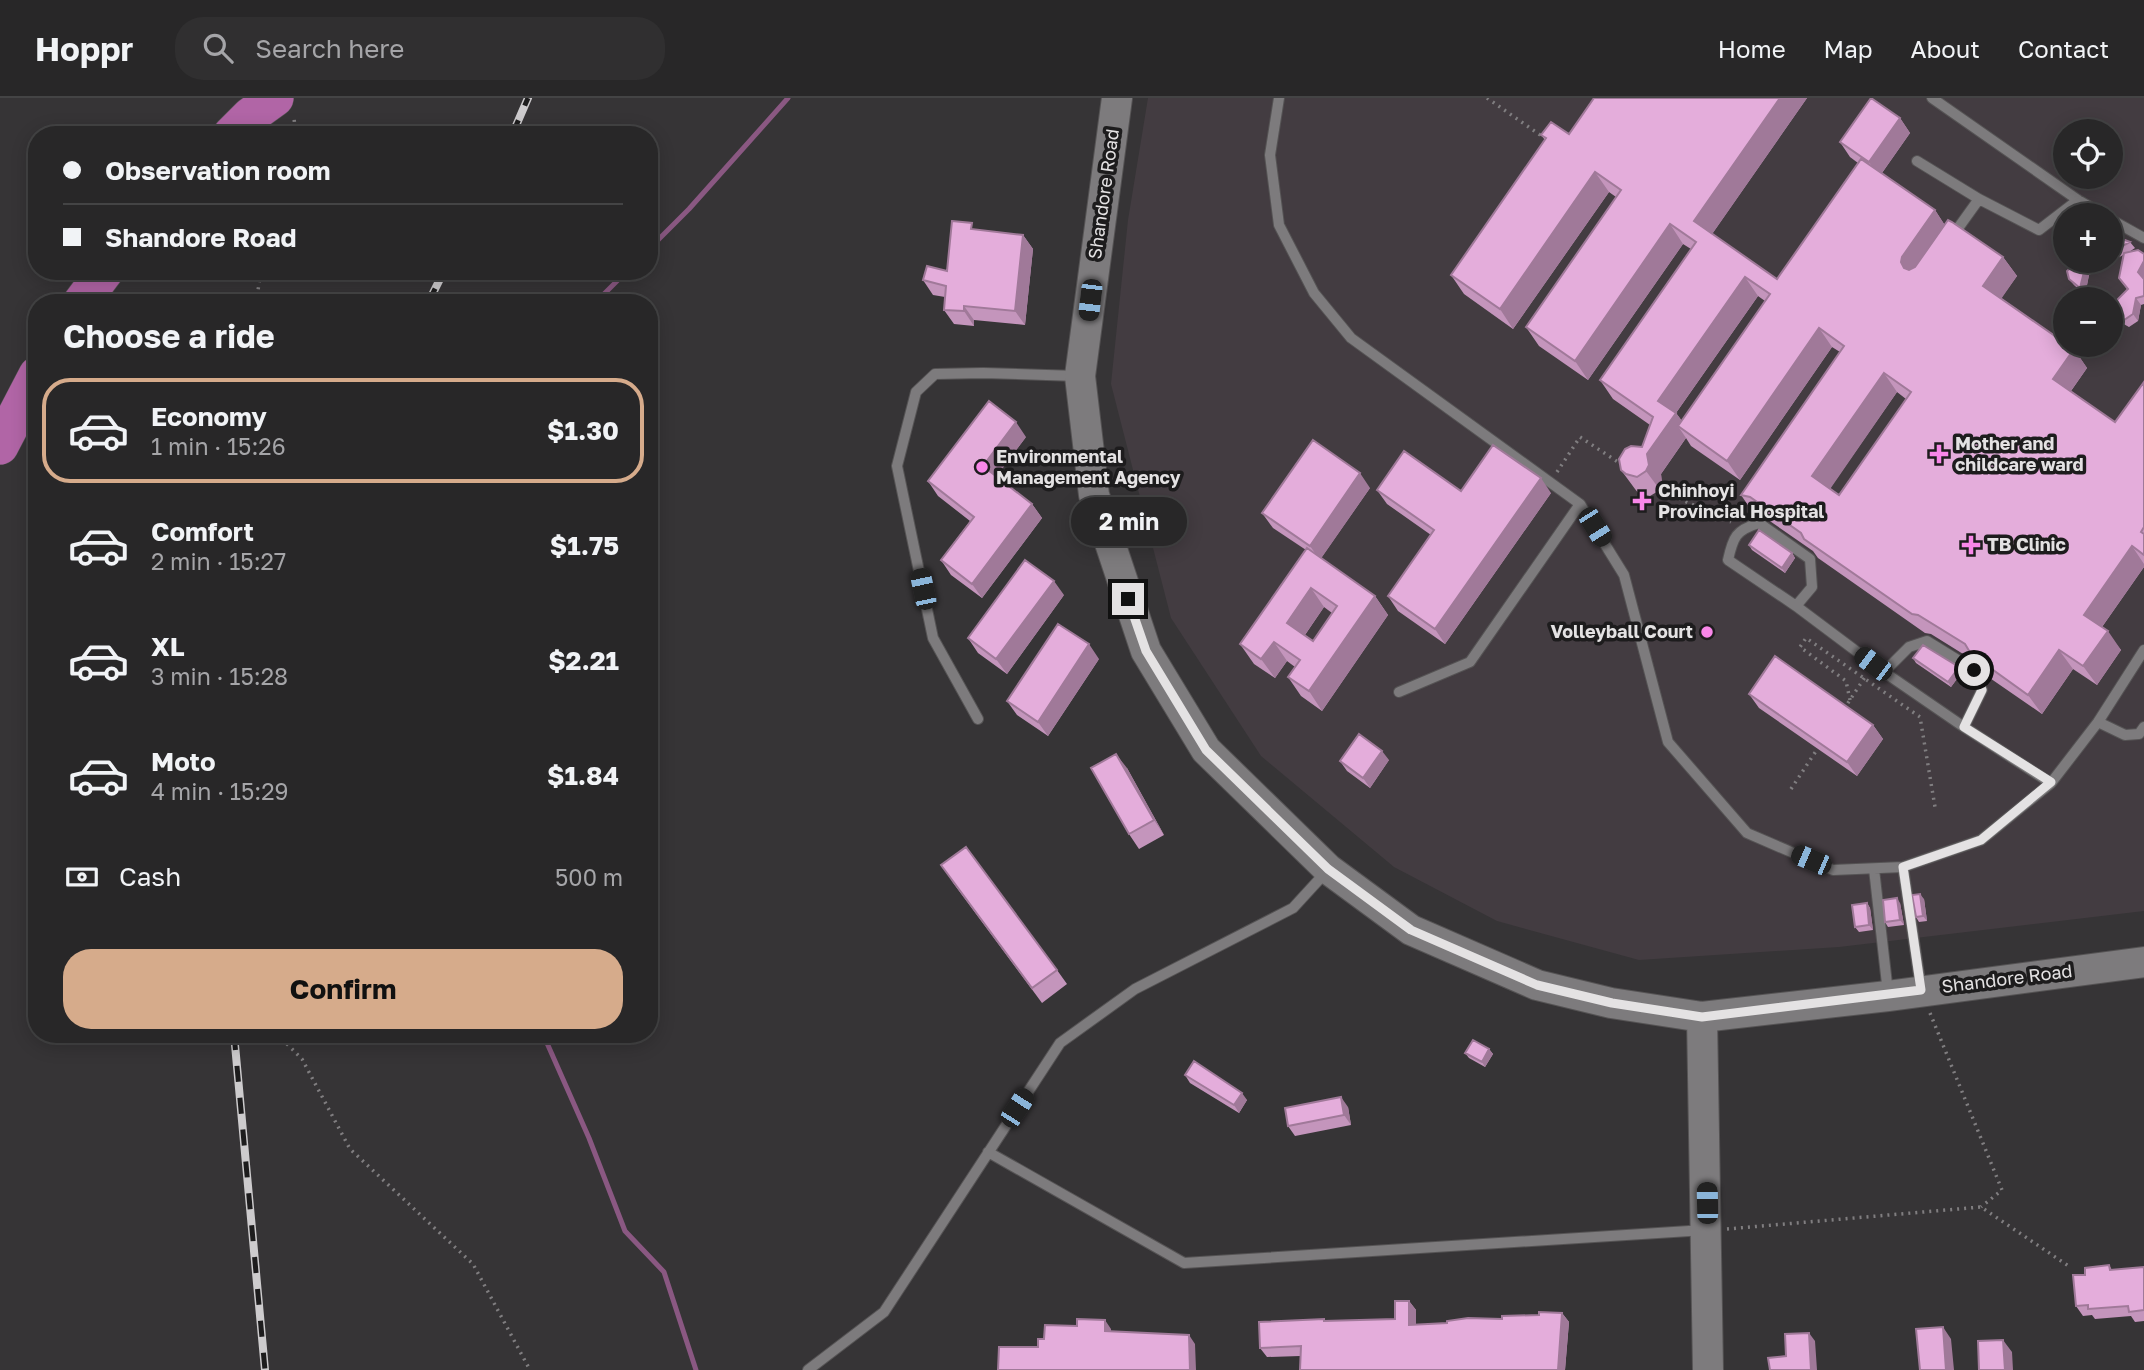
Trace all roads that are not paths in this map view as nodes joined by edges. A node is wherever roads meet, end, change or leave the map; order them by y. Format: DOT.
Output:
graph roads {
  1 [pos="275,98"];
  2 [pos="1117,98"];
  3 [pos="1279,98"];
  4 [pos="1932,98"];
  5 [pos="239,126"];
  6 [pos="1917,161"];
  7 [pos="1979,199"];
  8 [pos="2078,200"];
  9 [pos="2083,203"];
  10 [pos="2123,226"];
  11 [pos="2144,238"];
  12 [pos="1943,250"];
  13 [pos="1080,376"];
  14 [pos="28,392"];
  15 [pos="0,446"];
  16 [pos="1580,504"];
  17 [pos="1796,606"];
  18 [pos="2143,653"];
  19 [pos="1884,672"];
  20 [pos="1399,692"];
  21 [pos="978,719"];
  22 [pos="2098,722"];
  23 [pos="1964,727"];
  24 [pos="2144,727"];
  25 [pos="2051,782"];
  26 [pos="1903,867"];
  27 [pos="1328,869"];
  28 [pos="1874,869"];
  29 [pos="2144,962"];
  30 [pos="1921,990"];
  31 [pos="1888,996"];
  32 [pos="1702,1017"];
  33 [pos="988,1152"];
  34 [pos="1707,1230"];
  35 [pos="808,1370"];
  36 [pos="1709,1370"];
  1 -- 5 [label="highway"];
  2 -- 13 [label="street, Shandore Road"];
  3 -- 16 [label="lane"];
  4 -- 8 [label="lane"];
  6 -- 7 [label="lane"];
  7 -- 8 [label="lane"];
  7 -- 12 [label="lane"];
  8 -- 9 [label="lane"];
  10 -- 11 [label="lane"];
  13 -- 21 [label="lane"];
  13 -- 27 [label="street, Shandore Road"];
  14 -- 15 [label="highway"];
  16 -- 20 [label="lane"];
  16 -- 28 [label="lane"];
  17 -- 17 [label="lane"];
  17 -- 19 [label="lane"];
  18 -- 22 [label="lane"];
  19 -- 23 [label="lane"];
  19 -- 23 [label="lane"];
  22 -- 24 [label="lane"];
  22 -- 25 [label="lane"];
  23 -- 25 [label="lane"];
  25 -- 26 [label="lane"];
  26 -- 28 [label="lane"];
  26 -- 30 [label="lane"];
  27 -- 32 [label="street, Shandore Road"];
  27 -- 33 [label="lane"];
  28 -- 31 [label="lane"];
  29 -- 30 [label="street, Shandore Road"];
  30 -- 31 [label="street, Shandore Road"];
  31 -- 32 [label="street, Shandore Road"];
  32 -- 34 [label="street"];
  33 -- 34 [label="lane"];
  33 -- 35 [label="lane"];
  34 -- 36 [label="street"];
}
